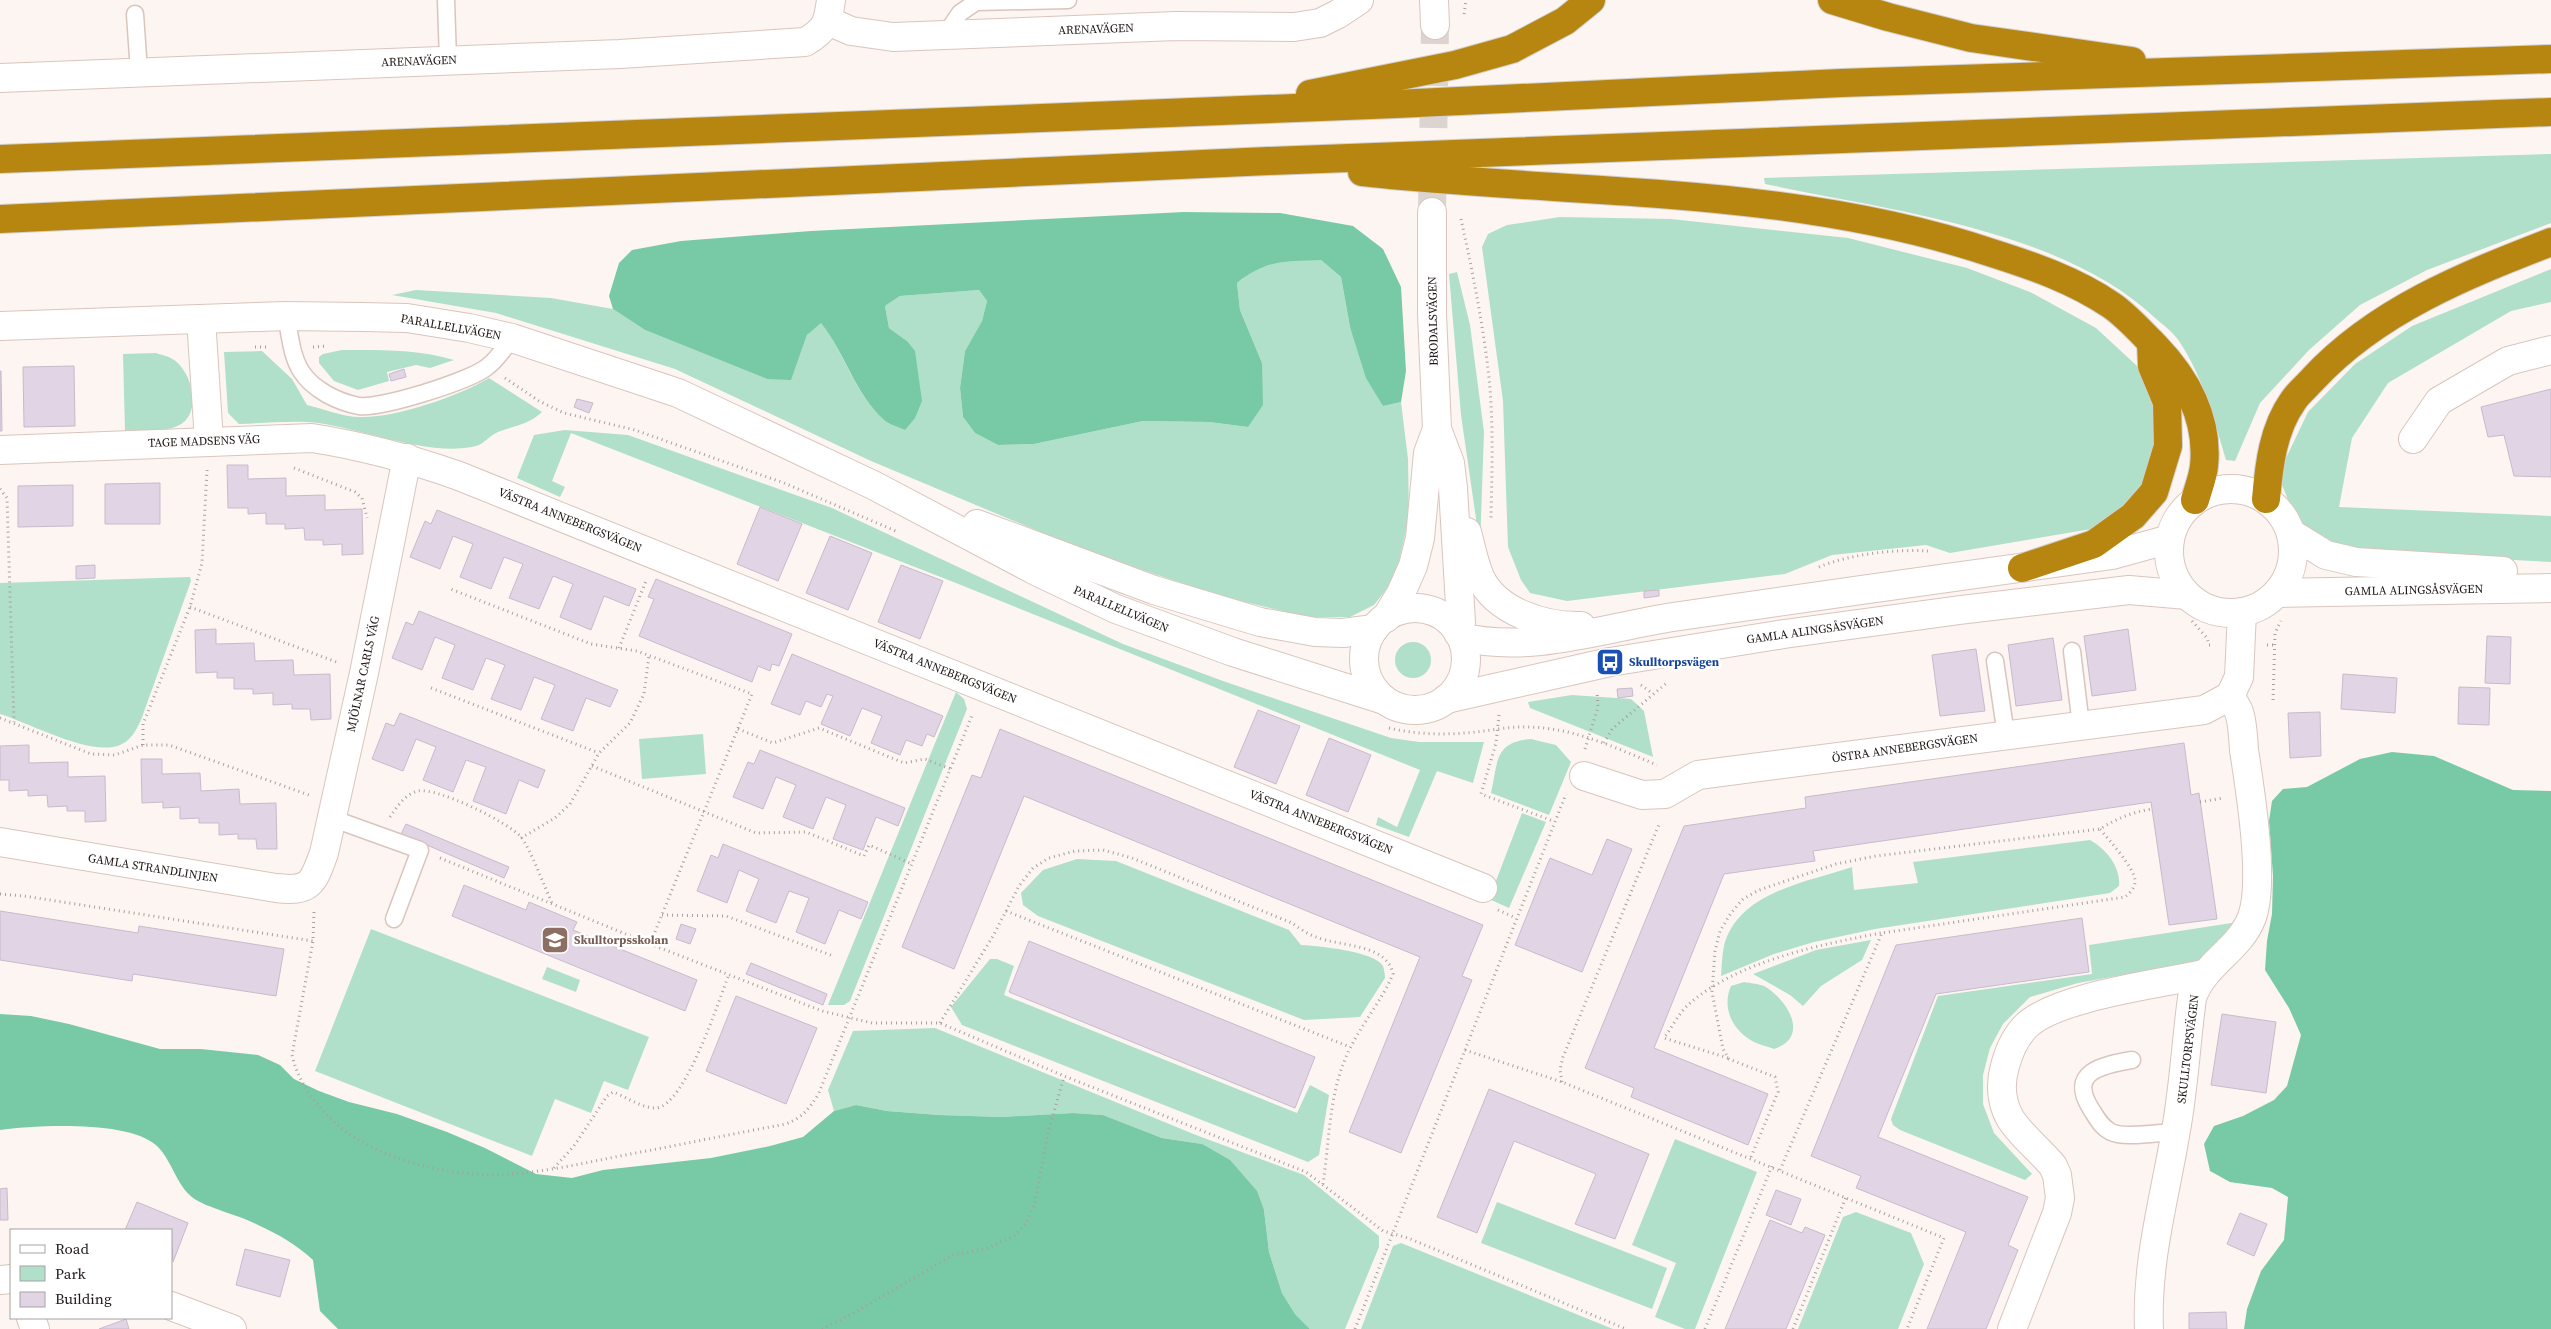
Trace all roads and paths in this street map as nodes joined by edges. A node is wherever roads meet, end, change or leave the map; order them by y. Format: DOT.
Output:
graph roads {
  1 [pos="446,0"];
  2 [pos="1068,0"];
  3 [pos="1359,0"];
  4 [pos="1591,0"];
  5 [pos="1832,0"];
  6 [pos="829,10"];
  7 [pos="135,14"];
  8 [pos="945,35"];
  9 [pos="2551,58"];
  10 [pos="448,60"];
  11 [pos="2203,71"];
  12 [pos="139,72"];
  13 [pos="0,78"];
  14 [pos="1220,111"];
  15 [pos="2551,112"];
  16 [pos="0,159"];
  17 [pos="1268,161"];
  18 [pos="1460,211"];
  19 [pos="1432,212"];
  20 [pos="0,220"];
  21 [pos="2551,242"];
  22 [pos="286,316"];
  23 [pos="201,319"];
  24 [pos="0,326"];
  25 [pos="512,338"];
  26 [pos="2151,342"];
  27 [pos="331,345"];
  28 [pos="247,347"];
  29 [pos="293,347"];
  30 [pos="2551,350"];
  31 [pos="487,367"];
  32 [pos="1437,429"];
  33 [pos="2413,439"];
  34 [pos="210,441"];
  35 [pos="0,450"];
  36 [pos="407,458"];
  37 [pos="207,467"];
  38 [pos="292,467"];
  39 [pos="873,485"];
  40 [pos="1453,488"];
  41 [pos="0,490"];
  42 [pos="2266,498"];
  43 [pos="2195,500"];
  44 [pos="373,520"];
  45 [pos="1491,520"];
  46 [pos="900,533"];
  47 [pos="2292,534"];
  48 [pos="2170,539"];
  49 [pos="657,555"];
  50 [pos="2022,568"];
  51 [pos="2551,572"];
  52 [pos="448,588"];
  53 [pos="2551,588"];
  54 [pos="2278,593"];
  55 [pos="2187,595"];
  56 [pos="190,607"];
  57 [pos="2242,612"];
  58 [pos="1380,623"];
  59 [pos="1636,624"];
  60 [pos="1460,635"];
  61 [pos="619,648"];
  62 [pos="2072,651"];
  63 [pos="649,655"];
  64 [pos="1995,662"];
  65 [pos="341,664"];
  66 [pos="1499,686"];
  67 [pos="984,687"];
  68 [pos="431,688"];
  69 [pos="1597,689"];
  70 [pos="2230,696"];
  71 [pos="1446,699"];
  72 [pos="1384,700"];
  73 [pos="0,718"];
  74 [pos="14,722"];
  75 [pos="2081,726"];
  76 [pos="1386,728"];
  77 [pos="738,729"];
  78 [pos="1497,729"];
  79 [pos="2006,735"];
  80 [pos="1590,738"];
  81 [pos="143,745"];
  82 [pos="599,752"];
  83 [pos="592,766"];
  84 [pos="951,769"];
  85 [pos="1579,772"];
  86 [pos="1690,779"];
  87 [pos="1665,794"];
  88 [pos="323,808"];
  89 [pos="2152,809"];
  90 [pos="704,813"];
  91 [pos="1553,821"];
  92 [pos="2100,829"];
  93 [pos="378,834"];
  94 [pos="521,838"];
  95 [pos="0,842"];
  96 [pos="420,850"];
  97 [pos="912,864"];
  98 [pos="307,887"];
  99 [pos="1483,888"];
  100 [pos="0,894"];
  101 [pos="552,904"];
  102 [pos="1006,911"];
  103 [pos="1506,914"];
  104 [pos="662,915"];
  105 [pos="1516,918"];
  106 [pos="394,919"];
  107 [pos="1882,933"];
  108 [pos="313,941"];
  109 [pos="650,944"];
  110 [pos="833,956"];
  111 [pos="729,974"];
  112 [pos="2204,974"];
  113 [pos="1712,987"];
  114 [pos="850,1019"];
  115 [pos="940,1023"];
  116 [pos="1350,1047"];
  117 [pos="1465,1050"];
  118 [pos="1729,1059"];
  119 [pos="2132,1060"];
  120 [pos="1064,1076"];
  121 [pos="1562,1082"];
  122 [pos="2176,1132"];
  123 [pos="1751,1158"];
  124 [pos="1772,1166"];
  125 [pos="554,1168"];
  126 [pos="1780,1170"];
  127 [pos="1323,1184"];
  128 [pos="1846,1197"];
  129 [pos="1392,1234"];
  130 [pos="172,1306"];
  131 [pos="218,1326"];
  132 [pos="822,1329"];
  133 [pos="1355,1329"];
  134 [pos="1626,1329"];
  135 [pos="1705,1329"];
  136 [pos="1793,1329"];
  137 [pos="1907,1329"];
  138 [pos="2012,1329"];
  139 [pos="2149,1329"];
  1 -- 10 [label="lane"];
  2 -- 8 [label="lane"];
  3 -- 8 [label="street, ARENAVÄGEN"];
  4 -- 14 [label="highway"];
  5 -- 11 [label="highway"];
  6 -- 8 [label="street, ARENAVÄGEN"];
  6 -- 10 [label="street, ARENAVÄGEN"];
  7 -- 12 [label="lane"];
  9 -- 11 [label="highway"];
  10 -- 12 [label="street, ARENAVÄGEN"];
  11 -- 14 [label="highway"];
  12 -- 13 [label="street, ARENAVÄGEN"];
  14 -- 16 [label="highway"];
  15 -- 17 [label="highway"];
  17 -- 20 [label="highway"];
  17 -- 26 [label="highway"];
  18 -- 45 [label="path"];
  19 -- 32 [label="street, BRODALSVÄGEN"];
  21 -- 42 [label="highway"];
  22 -- 23 [label="street, PARALLELLVÄGEN"];
  22 -- 25 [label="street, PARALLELLVÄGEN"];
  22 -- 29 [label="lane"];
  23 -- 24 [label="street, PARALLELLVÄGEN"];
  23 -- 34 [label="street"];
  25 -- 31 [label="lane"];
  25 -- 39 [label="street, PARALLELLVÄGEN"];
  26 -- 43 [label="highway"];
  26 -- 50 [label="highway"];
  27 -- 29 [label="path"];
  28 -- 29 [label="path"];
  29 -- 31 [label="lane"];
  30 -- 33 [label="street"];
  31 -- 46 [label="path"];
  32 -- 40 [label="street, BRODALSVÄGEN"];
  32 -- 58 [label="street, BRODALSVÄGEN"];
  34 -- 35 [label="street, TAGE MADSENS VÄG"];
  34 -- 36 [label="street, TAGE MADSENS VÄG"];
  36 -- 49 [label="street, VÄSTRA ANNEBERGSVÄGEN"];
  36 -- 88 [label="street, MJÖLNAR CARLS VÄG"];
  37 -- 56 [label="path"];
  38 -- 44 [label="path"];
  39 -- 58 [label="street, PARALLELLVÄGEN"];
  39 -- 72 [label="street, PARALLELLVÄGEN"];
  40 -- 59 [label="street, BRODALSVÄGEN"];
  40 -- 60 [label="street, BRODALSVÄGEN"];
  41 -- 74 [label="path"];
  42 -- 43 [label="street"];
  42 -- 47 [label="street"];
  43 -- 48 [label="street"];
  47 -- 51 [label="street, GAMLA ALINGSÅSVÄGEN"];
  47 -- 54 [label="street"];
  48 -- 50 [label="street"];
  48 -- 55 [label="street"];
  49 -- 61 [label="path"];
  49 -- 67 [label="street, VÄSTRA ANNEBERGSVÄGEN"];
  50 -- 59 [label="street"];
  52 -- 61 [label="path"];
  53 -- 54 [label="street, GAMLA ALINGSÅSVÄGEN"];
  54 -- 57 [label="street"];
  55 -- 57 [label="street"];
  55 -- 66 [label="street, GAMLA ALINGSÅSVÄGEN"];
  56 -- 65 [label="path"];
  56 -- 81 [label="path"];
  57 -- 70 [label="street"];
  58 -- 60 [label="street"];
  58 -- 72 [label="street"];
  59 -- 60 [label="street"];
  60 -- 71 [label="street"];
  61 -- 63 [label="path"];
  62 -- 75 [label="lane"];
  63 -- 77 [label="path"];
  63 -- 82 [label="path"];
  64 -- 79 [label="lane"];
  66 -- 71 [label="street, GAMLA ALINGSÅSVÄGEN"];
  66 -- 78 [label="path"];
  67 -- 84 [label="path"];
  67 -- 99 [label="street, VÄSTRA ANNEBERGSVÄGEN"];
  68 -- 82 [label="path"];
  69 -- 80 [label="path"];
  70 -- 75 [label="street, ÖSTRA ANNEBERGSVÄGEN"];
  70 -- 112 [label="street, SKULLTORPSVÄGEN"];
  71 -- 72 [label="street"];
  73 -- 74 [label="path"];
  74 -- 81 [label="path"];
  75 -- 79 [label="street, ÖSTRA ANNEBERGSVÄGEN"];
  76 -- 78 [label="path"];
  77 -- 84 [label="path"];
  77 -- 90 [label="path"];
  78 -- 80 [label="path"];
  78 -- 91 [label="path"];
  79 -- 86 [label="street, ÖSTRA ANNEBERGSVÄGEN"];
  80 -- 85 [label="path"];
  80 -- 86 [label="path"];
  81 -- 88 [label="path"];
  82 -- 83 [label="path"];
  83 -- 90 [label="path"];
  83 -- 94 [label="path"];
  84 -- 97 [label="path"];
  85 -- 87 [label="street"];
  85 -- 91 [label="path"];
  86 -- 87 [label="street, ÖSTRA ANNEBERGSVÄGEN"];
  87 -- 121 [label="path"];
  88 -- 93 [label="lane"];
  88 -- 98 [label="street, MJÖLNAR CARLS VÄG"];
  89 -- 92 [label="path"];
  90 -- 97 [label="path"];
  90 -- 104 [label="path"];
  91 -- 105 [label="path"];
  92 -- 107 [label="path"];
  92 -- 113 [label="path"];
  93 -- 94 [label="path"];
  93 -- 96 [label="lane"];
  94 -- 101 [label="path"];
  95 -- 98 [label="street, GAMLA STRANDLINJEN"];
  96 -- 101 [label="path"];
  96 -- 106 [label="lane"];
  97 -- 114 [label="path"];
  98 -- 108 [label="path"];
  100 -- 108 [label="path"];
  101 -- 109 [label="path"];
  102 -- 115 [label="path"];
  102 -- 116 [label="path"];
  102 -- 116 [label="path"];
  103 -- 105 [label="path"];
  104 -- 109 [label="path"];
  104 -- 110 [label="path"];
  105 -- 117 [label="path"];
  107 -- 113 [label="path"];
  107 -- 126 [label="path"];
  108 -- 125 [label="path"];
  109 -- 111 [label="path"];
  111 -- 114 [label="path"];
  111 -- 125 [label="path"];
  112 -- 122 [label="street, SKULLTORPSVÄGEN"];
  112 -- 138 [label="street"];
  113 -- 118 [label="path"];
  113 -- 118 [label="path"];
  114 -- 115 [label="path"];
  114 -- 125 [label="path"];
  115 -- 120 [label="path"];
  116 -- 127 [label="path"];
  117 -- 121 [label="path"];
  117 -- 129 [label="path"];
  118 -- 123 [label="path"];
  119 -- 122 [label="lane"];
  120 -- 127 [label="path"];
  120 -- 132 [label="path"];
  121 -- 123 [label="path"];
  122 -- 139 [label="street, SKULLTORPSVÄGEN"];
  123 -- 124 [label="path"];
  124 -- 126 [label="path"];
  124 -- 135 [label="path"];
  126 -- 128 [label="path"];
  127 -- 129 [label="path"];
  128 -- 136 [label="path"];
  128 -- 137 [label="path"];
  129 -- 133 [label="path"];
  129 -- 134 [label="path"];
  130 -- 131 [label="street"];
}
